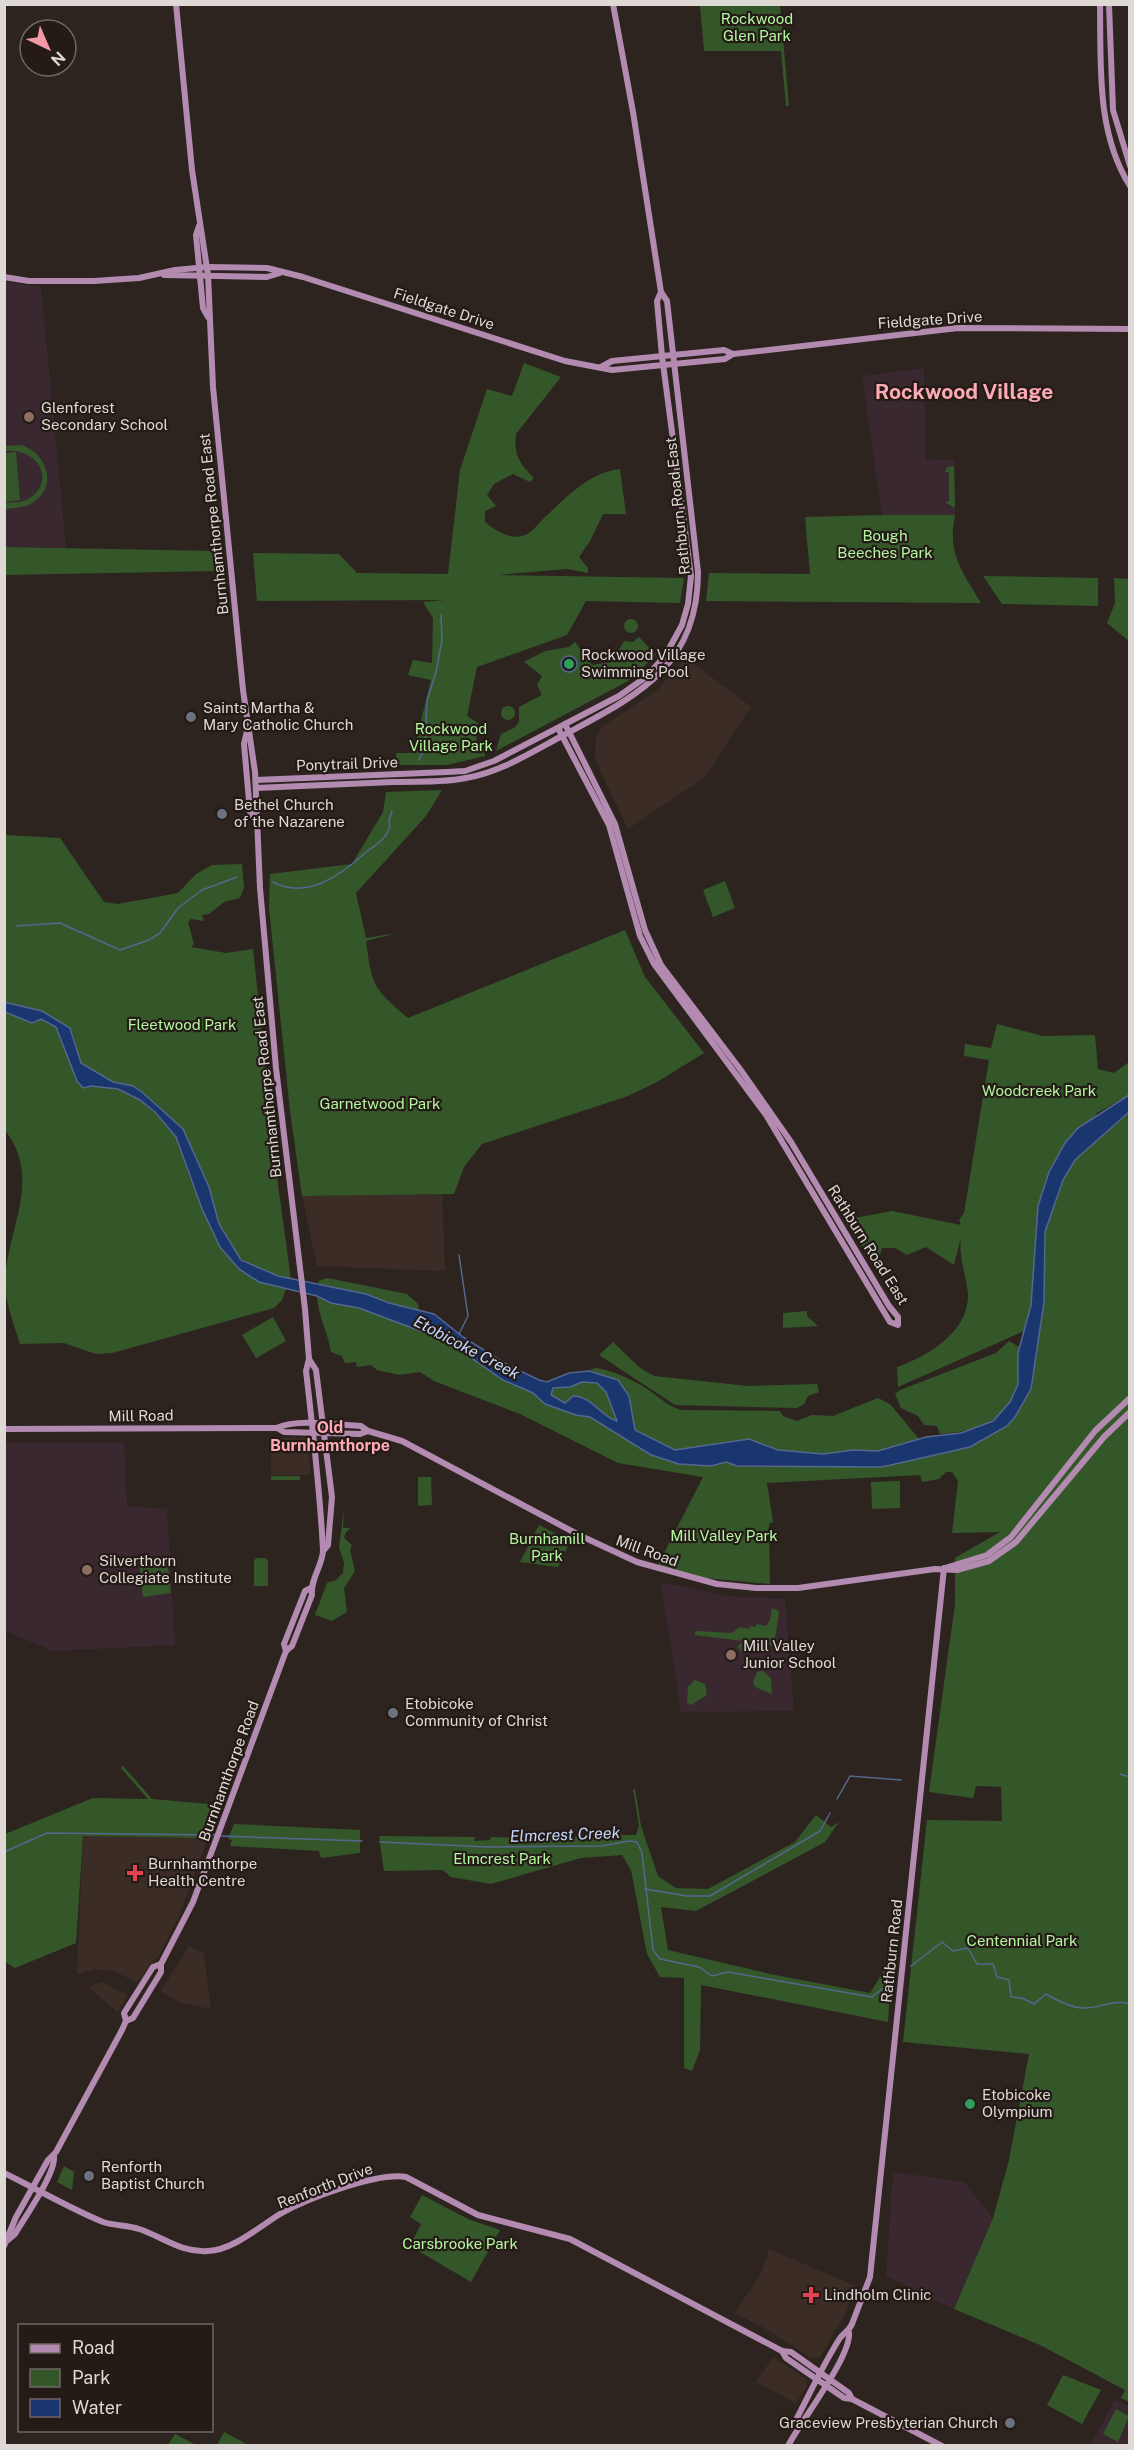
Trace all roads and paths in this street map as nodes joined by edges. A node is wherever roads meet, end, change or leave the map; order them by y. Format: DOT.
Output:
graph roads {
  1 [pos="176,4"];
  2 [pos="613,4"];
  3 [pos="1100,4"];
  4 [pos="1109,4"];
  5 [pos="1130,166"];
  6 [pos="1130,186"];
  7 [pos="199,226"];
  8 [pos="207,267"];
  9 [pos="199,268"];
  10 [pos="280,273"];
  11 [pos="164,274"];
  12 [pos="208,275"];
  13 [pos="200,276"];
  14 [pos="4,277"];
  15 [pos="660,292"];
  16 [pos="208,317"];
  17 [pos="1130,329"];
  18 [pos="733,354"];
  19 [pos="674,355"];
  20 [pos="662,356"];
  21 [pos="675,364"];
  22 [pos="663,365"];
  23 [pos="601,367"];
  24 [pos="565,724"];
  25 [pos="247,729"];
  26 [pos="566,734"];
  27 [pos="256,780"];
  28 [pos="256,788"];
  29 [pos="255,821"];
  30 [pos="309,1351"];
  31 [pos="309,1359"];
  32 [pos="1130,1398"];
  33 [pos="1130,1412"];
  34 [pos="312,1424"];
  35 [pos="322,1424"];
  36 [pos="277,1428"];
  37 [pos="4,1429"];
  38 [pos="368,1431"];
  39 [pos="313,1433"];
  40 [pos="323,1433"];
  41 [pos="323,1551"];
  42 [pos="944,1568"];
  43 [pos="161,1964"];
  44 [pos="126,2021"];
  45 [pos="54,2156"];
  46 [pos="4,2173"];
  47 [pos="33,2187"];
  48 [pos="40,2190"];
  49 [pos="6,2243"];
  50 [pos="849,2332"];
  51 [pos="819,2377"];
  52 [pos="827,2382"];
  53 [pos="798,2427"];
  54 [pos="788,2445"];
  55 [pos="942,2445"];
  1 -- 7 [label="street, Burnhamthorpe Road East"];
  2 -- 15 [label="street, Rathburn Road East"];
  3 -- 6 [label="street"];
  4 -- 5 [label="street"];
  7 -- 8 [label="street, Burnhamthorpe Road East"];
  7 -- 9 [label="street, Burnhamthorpe Road East"];
  8 -- 9 [label="street, Fieldgate Drive"];
  8 -- 10 [label="street, Fieldgate Drive"];
  8 -- 12 [label="street, Burnhamthorpe Road East"];
  9 -- 11 [label="street, Fieldgate Drive"];
  9 -- 13 [label="street, Burnhamthorpe Road East"];
  10 -- 12 [label="street, Fieldgate Drive"];
  10 -- 23 [label="street, Fieldgate Drive"];
  11 -- 13 [label="street, Fieldgate Drive"];
  11 -- 14 [label="street, Fieldgate Drive"];
  12 -- 13 [label="street, Fieldgate Drive"];
  12 -- 16 [label="street, Burnhamthorpe Road East"];
  13 -- 16 [label="street, Burnhamthorpe Road East"];
  15 -- 19 [label="street, Rathburn Road East"];
  15 -- 20 [label="street, Rathburn Road East"];
  16 -- 25 [label="street, Burnhamthorpe Road East"];
  17 -- 18 [label="street, Fieldgate Drive"];
  18 -- 19 [label="street, Fieldgate Drive"];
  18 -- 21 [label="street, Fieldgate Drive"];
  19 -- 20 [label="street, Fieldgate Drive"];
  19 -- 21 [label="street, Rathburn Road East"];
  20 -- 22 [label="street, Rathburn Road East"];
  20 -- 23 [label="street, Fieldgate Drive"];
  21 -- 22 [label="street, Fieldgate Drive"];
  21 -- 26 [label="street, Rathburn Road East"];
  22 -- 23 [label="street, Fieldgate Drive"];
  22 -- 24 [label="street, Rathburn Road East"];
  24 -- 26 [label="street, Rathburn Road East"];
  24 -- 27 [label="street, Ponytrail Drive"];
  25 -- 27 [label="street, Burnhamthorpe Road East"];
  25 -- 29 [label="street, Burnhamthorpe Road East"];
  26 -- 26 [label="street, Rathburn Road East"];
  26 -- 28 [label="street, Ponytrail Drive"];
  27 -- 28 [label="street, Burnhamthorpe Road East"];
  28 -- 29 [label="street, Burnhamthorpe Road East"];
  29 -- 30 [label="street, Burnhamthorpe Road East"];
  30 -- 31 [label="street, Burnhamthorpe Road"];
  31 -- 34 [label="street, Burnhamthorpe Road"];
  31 -- 35 [label="street, Burnhamthorpe Road"];
  32 -- 42 [label="street"];
  33 -- 42 [label="street"];
  34 -- 35 [label="street, Mill Road"];
  34 -- 36 [label="street, Mill Road"];
  34 -- 39 [label="street, Burnhamthorpe Road"];
  35 -- 38 [label="street, Mill Road"];
  35 -- 40 [label="street, Burnhamthorpe Road"];
  36 -- 37 [label="street, Mill Road"];
  36 -- 39 [label="street, Mill Road"];
  38 -- 40 [label="street, Mill Road"];
  38 -- 42 [label="street, Mill Road"];
  39 -- 40 [label="street, Mill Road"];
  39 -- 41 [label="street, Burnhamthorpe Road"];
  40 -- 41 [label="street, Burnhamthorpe Road"];
  41 -- 43 [label="street, Burnhamthorpe Road"];
  42 -- 50 [label="street, Rathburn Road"];
  43 -- 44 [label="street, Burnhamthorpe Road"];
  43 -- 44 [label="street, Burnhamthorpe Road"];
  44 -- 45 [label="street, Burnhamthorpe Road"];
  45 -- 47 [label="street, Burnhamthorpe Road"];
  45 -- 48 [label="street, Burnhamthorpe Road"];
  46 -- 47 [label="street, Renforth Drive"];
  47 -- 48 [label="street, Renforth Drive"];
  47 -- 49 [label="street, Burnhamthorpe Road"];
  48 -- 49 [label="street, Burnhamthorpe Road"];
  48 -- 51 [label="street, Renforth Drive"];
  50 -- 51 [label="street, Rathburn Road"];
  50 -- 52 [label="street, Rathburn Road"];
  51 -- 52 [label="street, Renforth Drive"];
  51 -- 53 [label="street, Rathburn Road"];
  52 -- 53 [label="street, Rathburn Road"];
  52 -- 55 [label="street, Renforth Drive"];
  53 -- 54 [label="street, Rathburn Road"];
}
